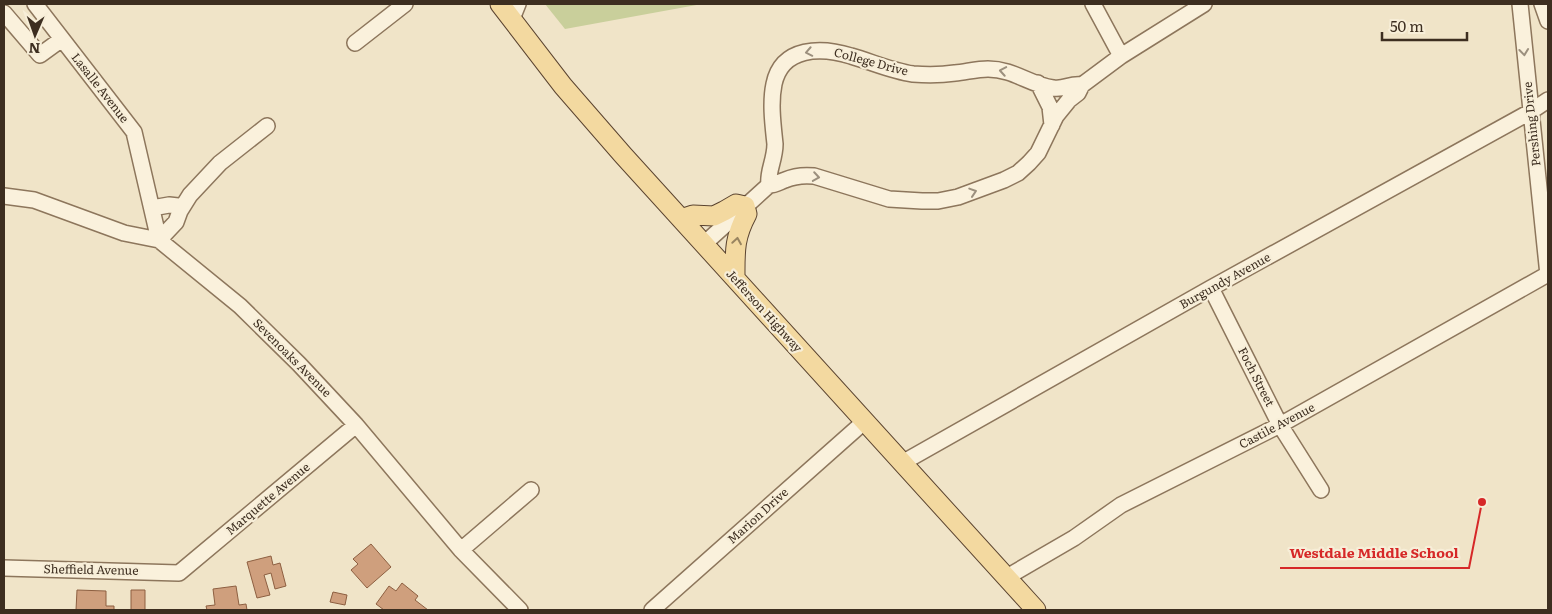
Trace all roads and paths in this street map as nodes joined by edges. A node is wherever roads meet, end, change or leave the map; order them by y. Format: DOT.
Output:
graph roads {
  1 [pos="35,4"];
  2 [pos="404,4"];
  3 [pos="500,4"];
  4 [pos="1093,4"];
  5 [pos="1204,4"];
  6 [pos="1520,4"];
  7 [pos="1542,4"];
  8 [pos="515,12"];
  9 [pos="4,13"];
  10 [pos="1548,21"];
  11 [pos="62,39"];
  12 [pos="355,43"];
  13 [pos="1122,56"];
  14 [pos="1038,83"];
  15 [pos="1082,85"];
  16 [pos="1548,100"];
  17 [pos="1530,112"];
  18 [pos="1052,125"];
  19 [pos="267,126"];
  20 [pos="769,185"];
  21 [pos="4,196"];
  22 [pos="745,206"];
  23 [pos="152,208"];
  24 [pos="180,211"];
  25 [pos="681,219"];
  26 [pos="159,240"];
  27 [pos="704,244"];
  28 [pos="1548,274"];
  29 [pos="735,278"];
  30 [pos="1211,288"];
  31 [pos="865,421"];
  32 [pos="356,425"];
  33 [pos="1280,425"];
  34 [pos="902,463"];
  35 [pos="531,490"];
  36 [pos="1321,490"];
  37 [pos="461,550"];
  38 [pos="4,568"];
  39 [pos="179,572"];
  40 [pos="1007,577"];
  41 [pos="520,610"];
  42 [pos="652,610"];
  43 [pos="1036,610"];
  1 -- 11 [label="street, Lasalle Avenue"];
  2 -- 12 [label="street"];
  3 -- 8 [label="main road, Jefferson Highway"];
  4 -- 13 [label="street"];
  5 -- 13 [label="street, College Drive"];
  6 -- 17 [label="street, Pershing Drive, one-way"];
  7 -- 10 [label="street"];
  8 -- 25 [label="main road, Jefferson Highway"];
  9 -- 11 [label="street"];
  11 -- 23 [label="street, Lasalle Avenue"];
  13 -- 15 [label="street, College Drive"];
  14 -- 15 [label="street, College Drive"];
  14 -- 18 [label="street"];
  14 -- 20 [label="street, College Drive, one-way"];
  15 -- 18 [label="street, College Drive"];
  16 -- 17 [label="street, Burgundy Avenue"];
  17 -- 28 [label="street, Pershing Drive"];
  17 -- 30 [label="street, Burgundy Avenue"];
  20 -- 18 [label="street, College Drive, one-way"];
  19 -- 24 [label="street"];
  20 -- 22 [label="street, College Drive"];
  21 -- 26 [label="street, Sevenoaks Avenue"];
  22 -- 25 [label="main road"];
  22 -- 27 [label="street, College Drive"];
  29 -- 22 [label="main road, one-way"];
  23 -- 24 [label="street"];
  23 -- 26 [label="street, Lasalle Avenue"];
  24 -- 26 [label="street"];
  25 -- 27 [label="main road, Jefferson Highway"];
  26 -- 32 [label="street, Sevenoaks Avenue"];
  27 -- 29 [label="main road, Jefferson Highway"];
  28 -- 33 [label="street, Castile Avenue"];
  29 -- 31 [label="main road, Jefferson Highway"];
  30 -- 33 [label="street, Foch Street"];
  30 -- 34 [label="street, Burgundy Avenue"];
  31 -- 34 [label="main road, Jefferson Highway"];
  31 -- 42 [label="street, Marion Drive"];
  32 -- 37 [label="street, Sevenoaks Avenue"];
  32 -- 39 [label="street, Marquette Avenue"];
  33 -- 36 [label="street, Foch Street"];
  33 -- 40 [label="street, Castile Avenue"];
  34 -- 40 [label="main road, Jefferson Highway"];
  35 -- 37 [label="street"];
  37 -- 41 [label="street, Sevenoaks Avenue"];
  38 -- 39 [label="street, Sheffield Avenue"];
  40 -- 43 [label="main road, Jefferson Highway"];
}
